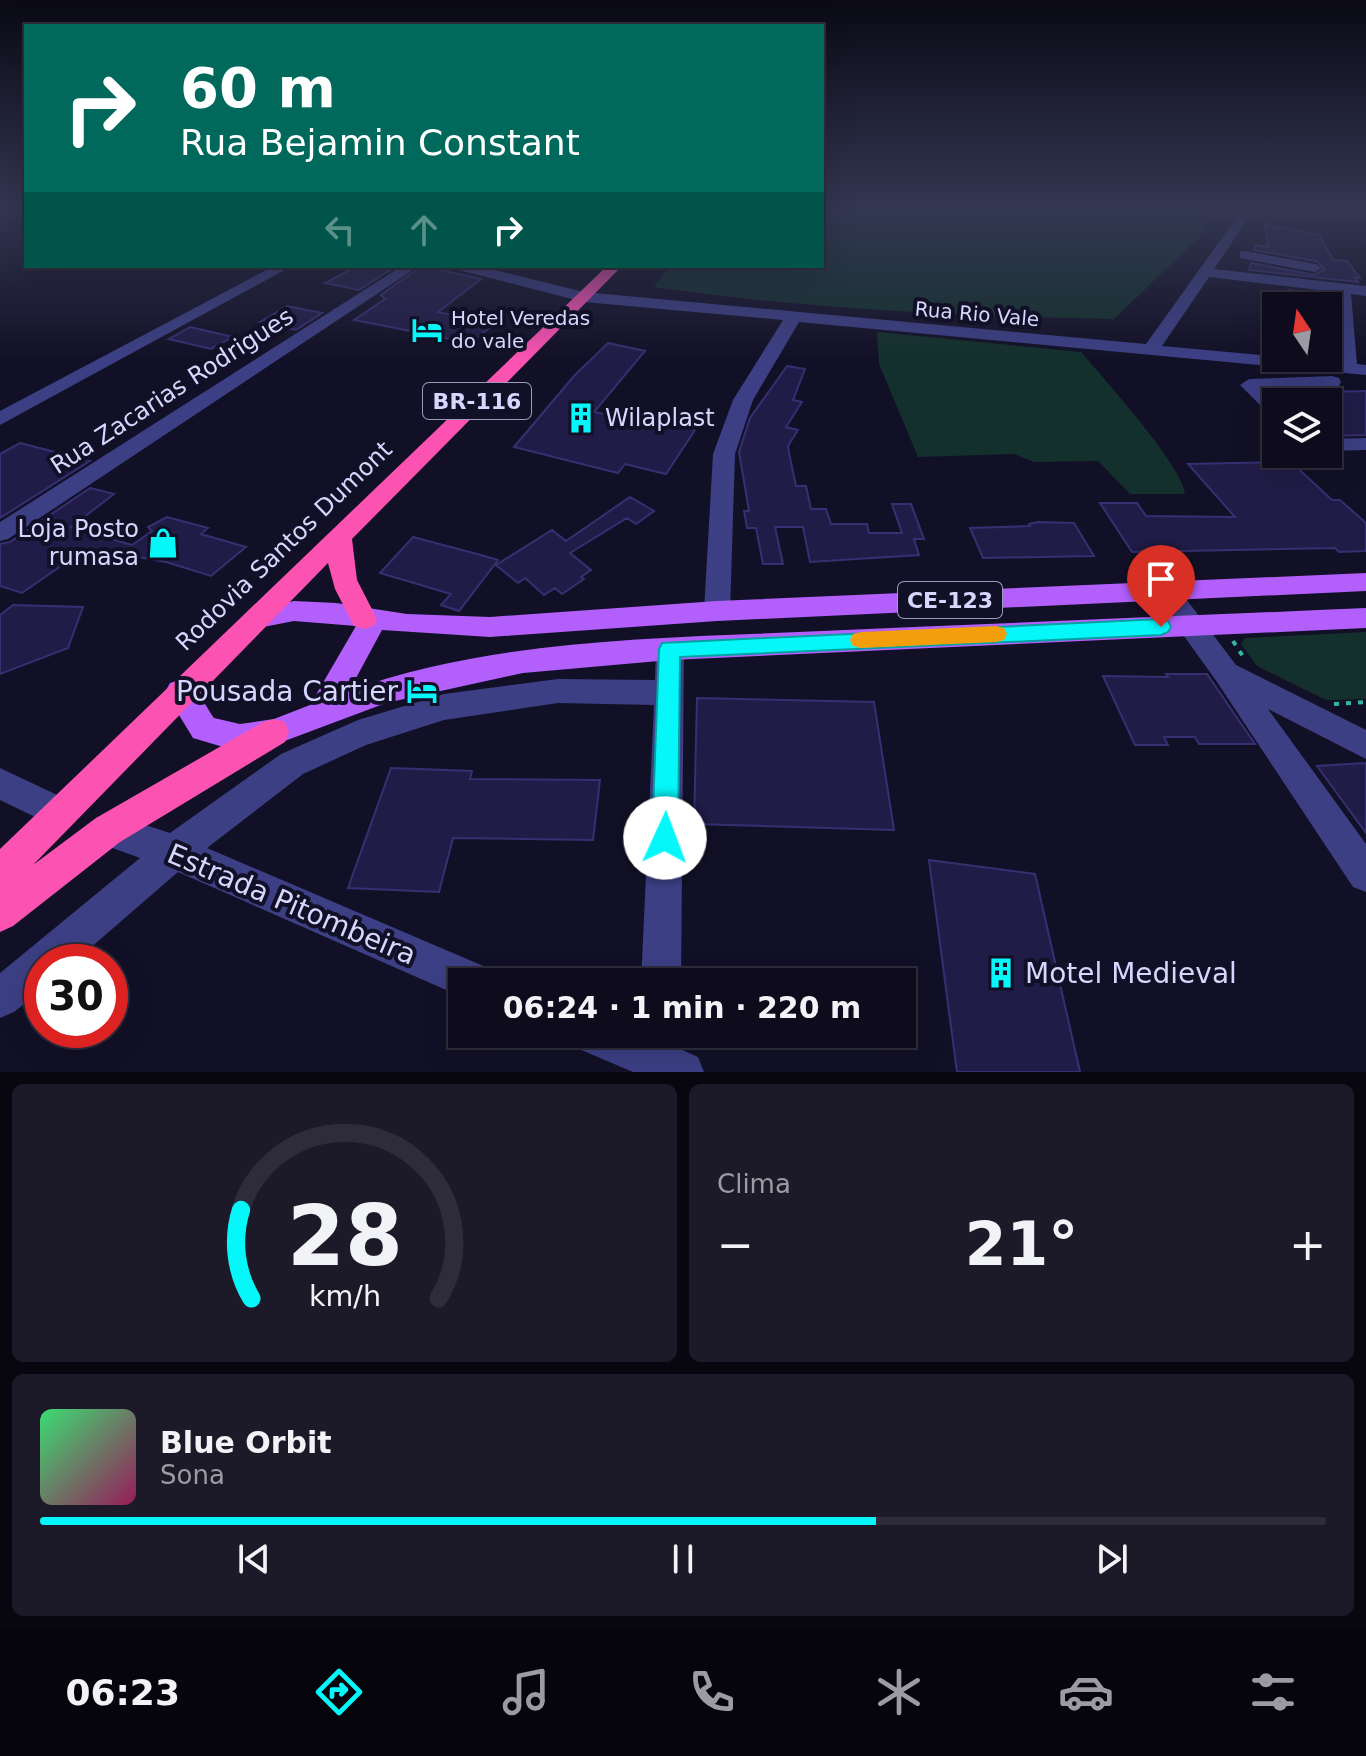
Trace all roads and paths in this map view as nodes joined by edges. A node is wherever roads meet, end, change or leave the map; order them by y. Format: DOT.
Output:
graph roads {
  1 [pos="1212,260"];
  2 [pos="1295,260"];
  3 [pos="281,268"];
  4 [pos="409,268"];
  5 [pos="468,268"];
  6 [pos="613,268"];
  7 [pos="1203,272"];
  8 [pos="1317,285"];
  9 [pos="1342,288"];
  10 [pos="1366,291"];
  11 [pos="584,297"];
  12 [pos="793,318"];
  13 [pos="1149,352"];
  14 [pos="1262,361"];
  15 [pos="1342,368"];
  16 [pos="1348,369"];
  17 [pos="1366,370"];
  18 [pos="1313,372"];
  19 [pos="1321,381"];
  20 [pos="1366,383"];
  21 [pos="1262,397"];
  22 [pos="0,419"];
  23 [pos="1366,444"];
  24 [pos="1342,445"];
  25 [pos="0,533"];
  26 [pos="340,536"];
  27 [pos="1366,582"];
  28 [pos="1165,590"];
  29 [pos="717,611"];
  30 [pos="258,618"];
  31 [pos="1366,618"];
  32 [pos="369,620"];
  33 [pos="1192,625"];
  34 [pos="670,649"];
  35 [pos="1226,673"];
  36 [pos="180,692"];
  37 [pos="669,693"];
  38 [pos="321,714"];
  39 [pos="1366,727"];
  40 [pos="1333,729"];
  41 [pos="274,732"];
  42 [pos="1366,745"];
  43 [pos="0,783"];
  44 [pos="60,813"];
  45 [pos="108,830"];
  46 [pos="174,852"];
  47 [pos="0,874"];
  48 [pos="1366,874"];
  49 [pos="0,913"];
  50 [pos="66,944"];
  51 [pos="661,968"];
  52 [pos="448,971"];
  53 [pos="24,979"];
  54 [pos="0,998"];
  55 [pos="640,1048"];
  56 [pos="667,1056"];
  1 -- 7 [label="street"];
  2 -- 8 [label="street"];
  3 -- 22 [label="street"];
  4 -- 25 [label="street, Rua Zacarias Rodrigues"];
  5 -- 11 [label="street, Rua Rio Vale"];
  6 -- 11 [label="highway, Rodovia Santos Dumont / BR-116"];
  7 -- 8 [label="street"];
  7 -- 13 [label="street"];
  8 -- 9 [label="street"];
  9 -- 10 [label="street"];
  9 -- 16 [label="street"];
  11 -- 12 [label="street, Rua Rio Vale"];
  11 -- 26 [label="highway, Rodovia Santos Dumont / BR-116"];
  12 -- 13 [label="street, Rua Rio Vale"];
  12 -- 29 [label="street"];
  13 -- 14 [label="street, Rua Rio Vale"];
  15 -- 16 [label="street, Rua Rio Vale"];
  16 -- 17 [label="street, Rua Rio Vale"];
  18 -- 19 [label="street"];
  19 -- 20 [label="street"];
  19 -- 21 [label="street"];
  23 -- 24 [label="street"];
  26 -- 30 [label="highway, Rodovia Santos Dumont / BR-116"];
  26 -- 32 [label="highway"];
  27 -- 28 [label="main road, CE-123"];
  28 -- 29 [label="main road, CE-123"];
  28 -- 33 [label="street"];
  29 -- 32 [label="main road, CE-123"];
  30 -- 32 [label="main road"];
  30 -- 36 [label="highway, Rodovia Santos Dumont / BR-116"];
  31 -- 33 [label="main road, CE-123"];
  32 -- 38 [label="main road"];
  33 -- 34 [label="main road, CE-123"];
  33 -- 35 [label="street"];
  34 -- 37 [label="street"];
  34 -- 38 [label="main road, CE-123"];
  35 -- 40 [label="street"];
  35 -- 48 [label="street"];
  36 -- 41 [label="main road"];
  36 -- 44 [label="highway, Rodovia Santos Dumont / BR-116"];
  37 -- 46 [label="street"];
  37 -- 51 [label="street"];
  38 -- 41 [label="main road"];
  39 -- 40 [label="street"];
  40 -- 42 [label="street"];
  41 -- 45 [label="highway"];
  43 -- 44 [label="street"];
  44 -- 47 [label="highway, Rodovia Santos Dumont / BR-116"];
  45 -- 46 [label="street, Estrada Pitombeira"];
  45 -- 49 [label="highway"];
  46 -- 50 [label="street"];
  46 -- 52 [label="street, Estrada Pitombeira"];
  53 -- 54 [label="street"];
  55 -- 56 [label="street"];
}
